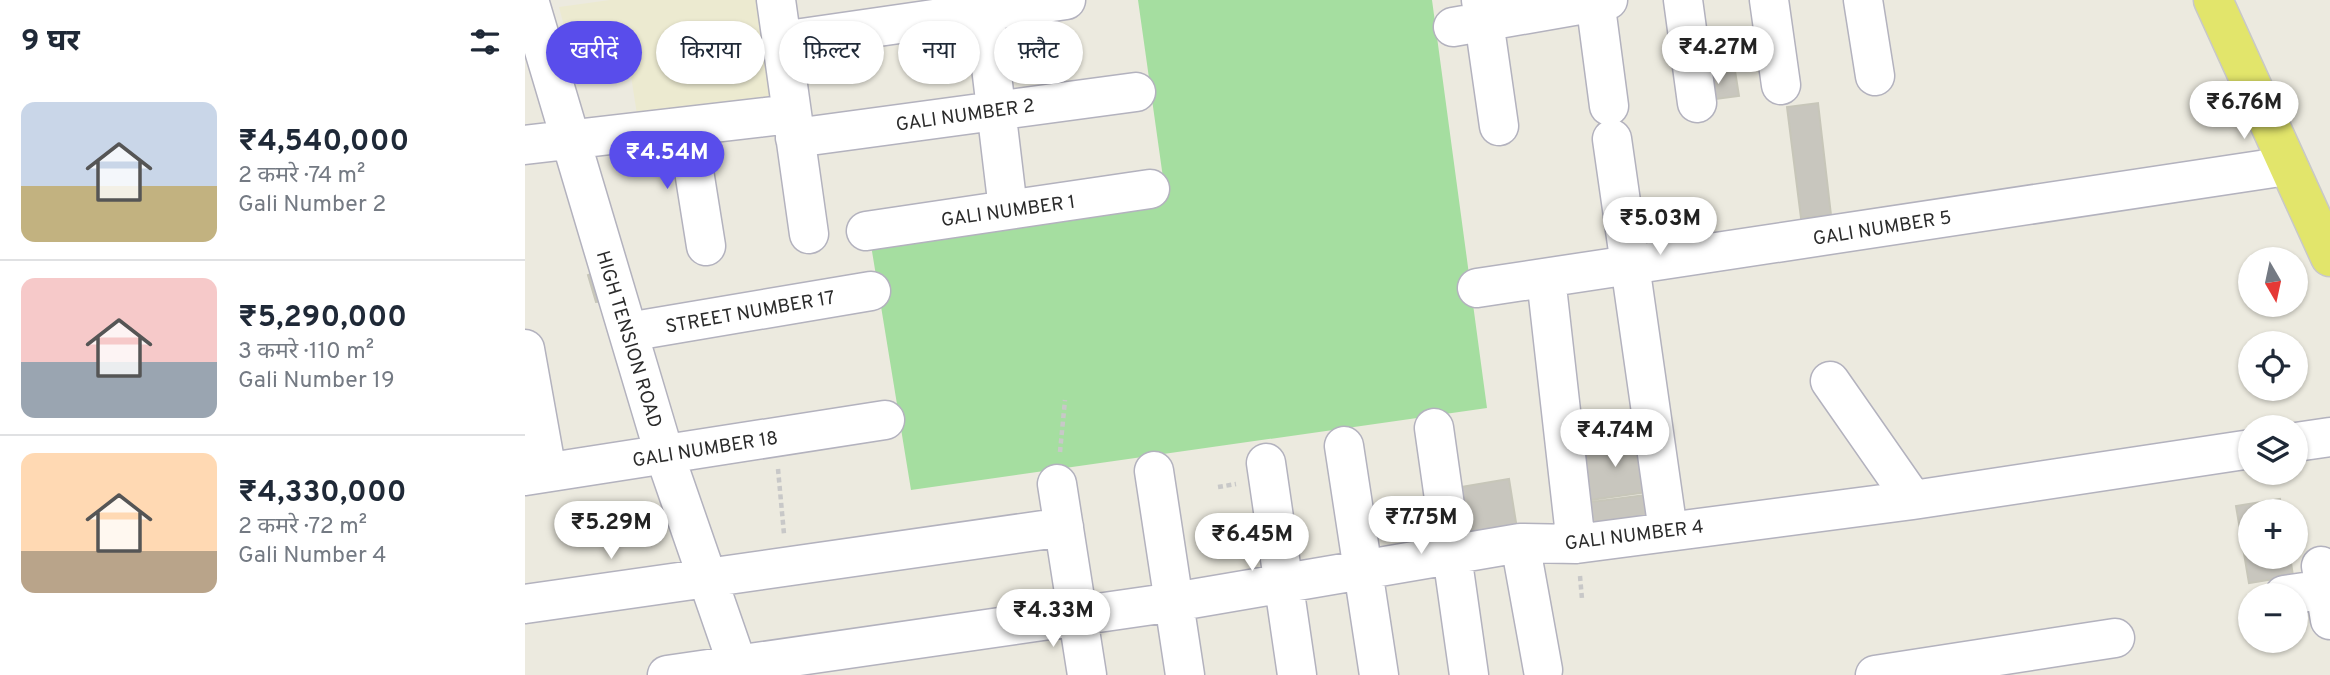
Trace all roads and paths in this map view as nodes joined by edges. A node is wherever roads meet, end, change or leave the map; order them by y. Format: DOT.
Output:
graph roads {
  1 [pos="529,0"];
  2 [pos="776,0"];
  3 [pos="1066,0"];
  4 [pos="1683,0"];
  5 [pos="1769,0"];
  6 [pos="1863,0"];
  7 [pos="2213,0"];
  8 [pos="1600,1"];
  9 [pos="983,5"];
  10 [pos="1473,16"];
  11 [pos="779,21"];
  12 [pos="884,23"];
  13 [pos="1875,76"];
  14 [pos="788,84"];
  15 [pos="1781,85"];
  16 [pos="1136,92"];
  17 [pos="1697,103"];
  18 [pos="996,109"];
  19 [pos="793,126"];
  20 [pos="1499,126"];
  21 [pos="687,127"];
  22 [pos="570,139"];
  23 [pos="525,145"];
  24 [pos="2287,166"];
  25 [pos="1150,189"];
  26 [pos="1008,209"];
  27 [pos="866,231"];
  28 [pos="809,234"];
  29 [pos="706,246"];
  30 [pos="2330,257"];
  31 [pos="1631,265"];
  32 [pos="1546,278"];
  33 [pos="1477,288"];
  34 [pos="871,291"];
  35 [pos="628,332"];
  36 [pos="525,349"];
  37 [pos="1830,381"];
  38 [pos="1065,400"];
  39 [pos="885,420"];
  40 [pos="1434,428"];
  41 [pos="776,437"];
  42 [pos="2330,437"];
  43 [pos="2308,440"];
  44 [pos="1344,446"];
  45 [pos="2238,451"];
  46 [pos="664,453"];
  47 [pos="1266,463"];
  48 [pos="1154,471"];
  49 [pos="536,474"];
  50 [pos="1057,484"];
  51 [pos="1913,500"];
  52 [pos="1064,527"];
  53 [pos="1668,531"];
  54 [pos="1520,543"];
  55 [pos="1576,544"];
  56 [pos="1451,555"];
  57 [pos="787,566"];
  58 [pos="1361,569"];
  59 [pos="706,578"];
  60 [pos="1283,581"];
  61 [pos="1174,602"];
  62 [pos="525,604"];
  63 [pos="1078,615"];
  64 [pos="2115,638"];
  65 [pos="2031,663"];
  66 [pos="739,669"];
  67 [pos="1543,670"];
  68 [pos="667,675"];
  69 [pos="1087,675"];
  70 [pos="1185,675"];
  71 [pos="1297,675"];
  72 [pos="1379,675"];
  73 [pos="1469,675"];
  74 [pos="1875,675"];
  1 -- 22 [label="street, HIGH TENSION ROAD"];
  2 -- 11 [label="street"];
  3 -- 9 [label="street"];
  4 -- 17 [label="street"];
  5 -- 15 [label="street"];
  6 -- 13 [label="street"];
  7 -- 24 [label="main road"];
  8 -- 10 [label="street"];
  8 -- 31 [label="street"];
  9 -- 12 [label="street"];
  9 -- 18 [label="street"];
  10 -- 20 [label="street"];
  14 -- 19 [label="street"];
  16 -- 18 [label="street, GALI NUMBER 2"];
  18 -- 19 [label="street, GALI NUMBER 2"];
  18 -- 26 [label="street"];
  19 -- 21 [label="street, GALI NUMBER 2"];
  19 -- 28 [label="street"];
  21 -- 22 [label="street, GALI NUMBER 2"];
  21 -- 29 [label="street"];
  22 -- 23 [label="street, GALI NUMBER 2"];
  22 -- 35 [label="street, HIGH TENSION ROAD"];
  24 -- 30 [label="main road"];
  24 -- 31 [label="street, GALI NUMBER 5"];
  25 -- 26 [label="street, GALI NUMBER 1"];
  26 -- 27 [label="street, GALI NUMBER 1"];
  31 -- 32 [label="street, GALI NUMBER 5"];
  31 -- 53 [label="street"];
  32 -- 33 [label="street, GALI NUMBER 5"];
  32 -- 55 [label="street"];
  34 -- 35 [label="street, STREET NUMBER 17"];
  35 -- 46 [label="street, HIGH TENSION ROAD"];
  36 -- 49 [label="street"];
  37 -- 51 [label="street"];
  38 -- 50 [label="path"];
  39 -- 41 [label="street, GALI NUMBER 18"];
  40 -- 56 [label="street"];
  41 -- 46 [label="street, GALI NUMBER 18"];
  41 -- 57 [label="path"];
  42 -- 43 [label="street"];
  44 -- 58 [label="street"];
  45 -- 51 [label="street, GALI NUMBER 4"];
  46 -- 49 [label="street, GALI NUMBER 18"];
  46 -- 59 [label="street, HIGH TENSION ROAD"];
  47 -- 60 [label="street"];
  48 -- 61 [label="street"];
  50 -- 52 [label="street"];
  51 -- 53 [label="street, GALI NUMBER 4"];
  52 -- 57 [label="street"];
  52 -- 63 [label="street"];
  53 -- 55 [label="street, GALI NUMBER 4"];
  54 -- 55 [label="street, GALI NUMBER 4"];
  54 -- 56 [label="street, GALI NUMBER 4"];
  54 -- 67 [label="street"];
  56 -- 58 [label="street, GALI NUMBER 4"];
  56 -- 73 [label="street"];
  57 -- 59 [label="street"];
  58 -- 60 [label="street, GALI NUMBER 4"];
  58 -- 72 [label="street"];
  59 -- 62 [label="street"];
  59 -- 66 [label="street, HIGH TENSION ROAD"];
  60 -- 61 [label="street, GALI NUMBER 4"];
  60 -- 71 [label="street"];
  61 -- 63 [label="street, GALI NUMBER 4"];
  61 -- 70 [label="street"];
  63 -- 66 [label="street, GALI NUMBER 4"];
  63 -- 69 [label="street"];
  64 -- 65 [label="street"];
  65 -- 74 [label="street"];
  66 -- 68 [label="street, GALI NUMBER 4"];
}
